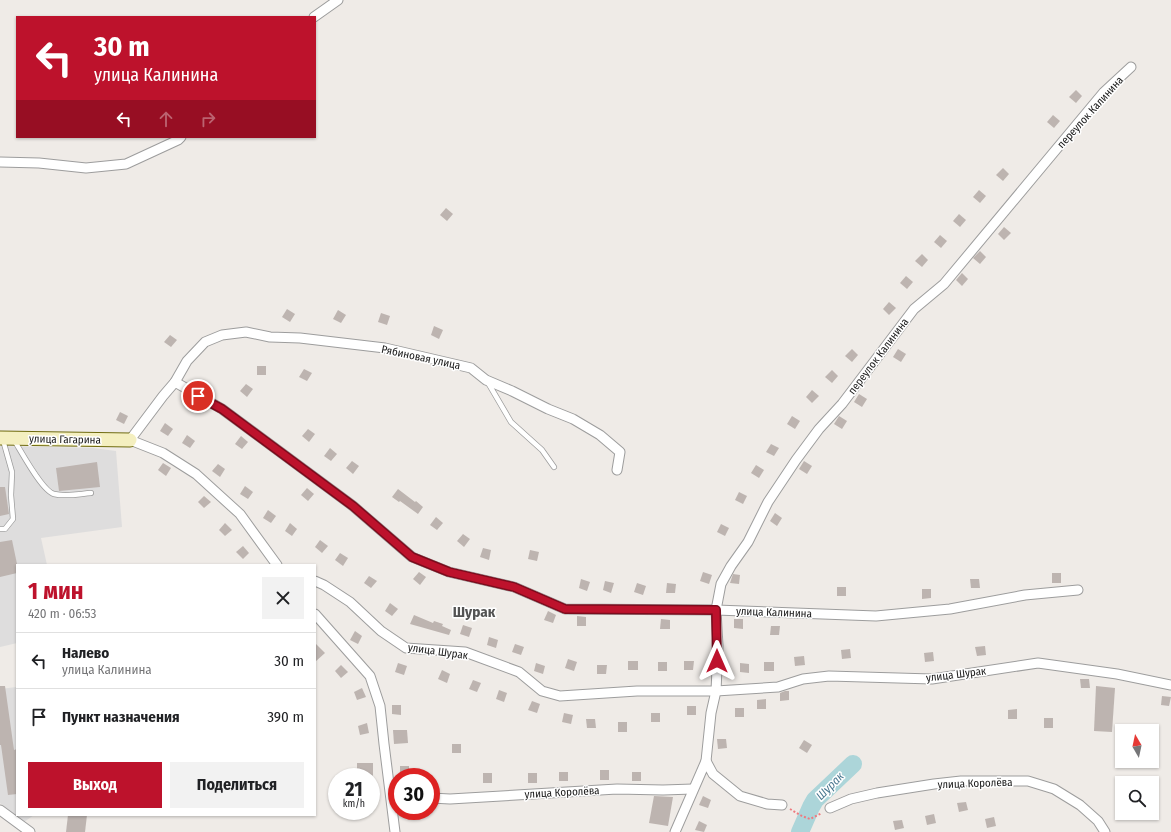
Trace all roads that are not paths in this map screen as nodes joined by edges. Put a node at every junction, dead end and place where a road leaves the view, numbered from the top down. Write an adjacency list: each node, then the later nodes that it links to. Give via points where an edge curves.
1 (338, 0): 2 (street)
2 (315, 16)
3 (1131, 67): 17 (street, переулок Калинина, via 1104,92 944,284 914,309 842,404 819,429 768,502 748,542 731,566 722,584)
4 (180, 138): 5 (street, via 126,164 86,168)
5 (0, 162)
6 (486, 380): 7 (street, Рябиновая улица, via 471,368 385,348 270,337 246,332 222,335 205,342 187,361); 10 (lane, via 511,422 542,450); 11 (street, Рябиновая улица, via 573,419 600,435 620,452)
7 (175, 382): 9 (street); 17 (street, улица Калинина, via 222,409 353,506 412,557 449,572 514,587 565,609)
8 (5, 438): 9 (street, улица Гагарина); 12 (lane, via 52,494 67,496); 13 (lane, via 12,472 13,519 5,529)
9 (130, 440): 14 (street, via 164,453 196,474 240,514)
10 (554, 467)
11 (617, 470)
12 (90, 493)
13 (0, 529)
14 (276, 564)
15 (316, 582): 20 (street, улица Шурак, via 350,602 381,631 406,648 465,652 519,672 542,691 560,696 637,691)
16 (1078, 590): 17 (street, улица Калинина, via 1025,595 950,609 876,616)
17 (716, 610): 20 (street, переулок Калинина)
18 (316, 615): 22 (street, via 370,676 380,706)
19 (1171, 685): 20 (street, улица Шурак, via 1117,674 1038,663 932,679 829,676 778,687)
20 (716, 691): 21 (street)
21 (706, 761): 23 (street); 25 (street, via 713,774 740,796 767,804)
22 (389, 768)
23 (693, 788): 24 (street, улица Королёва, via 617,789); 31 (street)
24 (440, 798)
25 (782, 805)
26 (830, 808): 32 (street, улица Королёва, via 851,799 934,784 961,781 1028,781 1054,789 1080,805 1098,821)
27 (0, 810): 29 (street)
28 (395, 820): 30 (street)
29 (30, 832)
30 (395, 832)
31 (675, 832)
32 (1105, 832)

